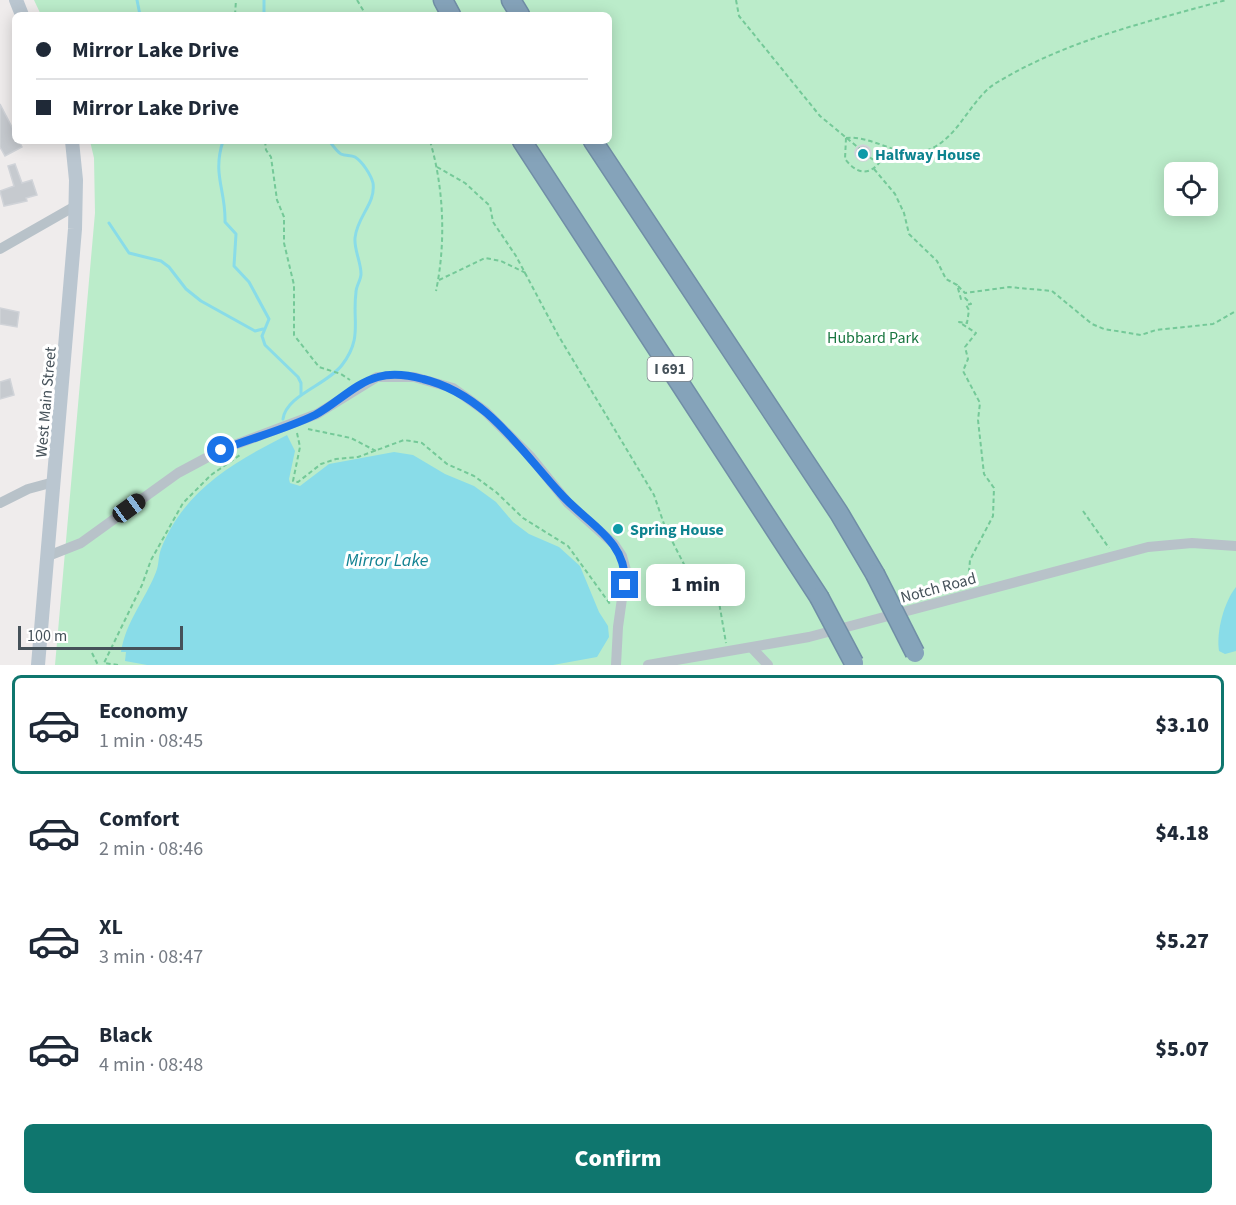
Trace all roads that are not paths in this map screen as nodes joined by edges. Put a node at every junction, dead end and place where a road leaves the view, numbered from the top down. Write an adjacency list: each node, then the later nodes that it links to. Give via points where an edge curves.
1 (72, 144): 4 (main road, West Main Street)
2 (524, 144): 12 (highway, I 691, bridge, via 819,597)
3 (595, 144): 11 (highway, bridge, via 839,513 875,574)
4 (77, 206): 5 (street); 6 (main road, West Main Street)
5 (0, 249)
6 (54, 482): 7 (street, via 34,486); 9 (main road, West Main Street)
7 (0, 503)
8 (1236, 546): 10 (street, Notch Road, via 1169,544 1112,556)
9 (48, 556): 13 (main road, West Main Street); 14 (street, via 81,543 178,473 221,450 310,417 377,377 414,377 453,388 485,411 568,502 614,544 626,570)
10 (753, 649): 15 (street, Notch Road); 16 (street)
11 (917, 659)
12 (854, 664)
13 (39, 665)
14 (616, 665)
15 (648, 665)
16 (768, 665)

